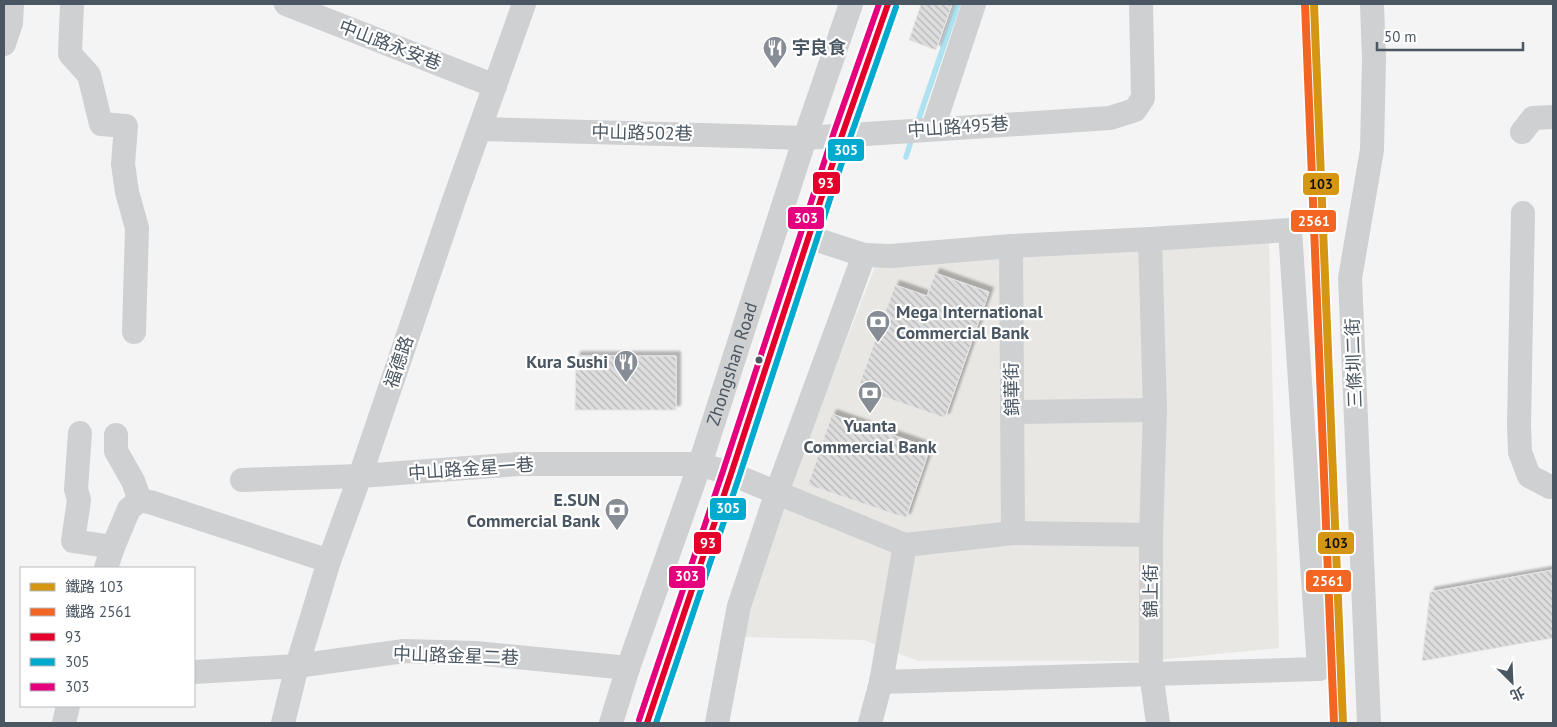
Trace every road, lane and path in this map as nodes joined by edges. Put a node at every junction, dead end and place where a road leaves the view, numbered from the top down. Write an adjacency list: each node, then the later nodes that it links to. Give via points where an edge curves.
1 (12, 4): 10 (street, via 11,23)
2 (72, 4): 23 (street, via 70,54 89,75 101,124 126,126 123,164 137,228)
3 (286, 4): 11 (street, 中山路永安巷)
4 (524, 4): 11 (street, 福德路)
5 (851, 4): 17 (street, Zhongshan Road)
6 (888, 4): 16 (street, Zhongshan Road)
7 (974, 4): 13 (street)
8 (1141, 4): 13 (street, 中山路495巷, via 1143,98 1135,110 1110,118)
9 (1372, 4): 53 (street, 三條圳二街, via 1372,150 1350,278)
10 (4, 44)
11 (495, 86): 14 (street, 福德路)
12 (1553, 117): 15 (street, via 1533,118)
13 (933, 128): 16 (street, 中山路495巷)
14 (480, 129): 17 (street, 中山路502巷); 30 (street, 福德路)
15 (1522, 132)
16 (842, 135): 17 (street, 中山路495巷); 19 (street, Zhongshan Road)
17 (805, 138): 28 (street, Zhongshan Road)
18 (1524, 213): 32 (street, via 1520,452 1529,476)
19 (808, 237): 22 (street); 29 (street, Zhongshan Road)
20 (1150, 239): 21 (street); 24 (street, 錦上街); 43 (street, via 1290,230 1320,668)
21 (1011, 246): 22 (street, via 891,256); 25 (street, 錦華街)
22 (864, 255): 33 (street)
23 (134, 332)
24 (1155, 410): 25 (street); 36 (street, 錦上街)
25 (1012, 412): 35 (street, 錦華街)
26 (80, 433): 38 (street, via 76,488 79,500 73,541)
27 (116, 435): 34 (street, via 116,451 134,481)
28 (700, 464): 29 (street); 30 (street, 中山路金星一巷, via 519,464); 41 (street, Zhongshan Road)
29 (732, 474): 33 (street); 49 (street, Zhongshan Road)
30 (360, 476): 31 (street, 中山路金星一巷); 39 (street, 福德路)
31 (242, 480)
32 (1553, 487)
33 (777, 492): 37 (street); 50 (street, via 739,606)
34 (140, 500): 38 (street, via 129,509); 39 (street)
35 (1013, 533): 36 (street); 37 (street)
36 (1151, 535): 43 (street, 錦上街)
37 (905, 545): 44 (street)
38 (110, 558)
39 (329, 561): 40 (street, 福德路)
40 (297, 666): 41 (street, 中山路金星二巷, via 404,651 476,653); 42 (street, 中山路金星二巷); 47 (street, 福德路)
41 (628, 668): 48 (street, Zhongshan Road)
42 (195, 672)
43 (1150, 673): 44 (street); 52 (street, 錦上街)
44 (881, 682): 51 (street)
45 (68, 707): 46 (street)
46 (64, 723)
47 (283, 723)
48 (611, 723)
49 (647, 723)
50 (717, 723)
51 (870, 723)
52 (1158, 723)
53 (1368, 723)

